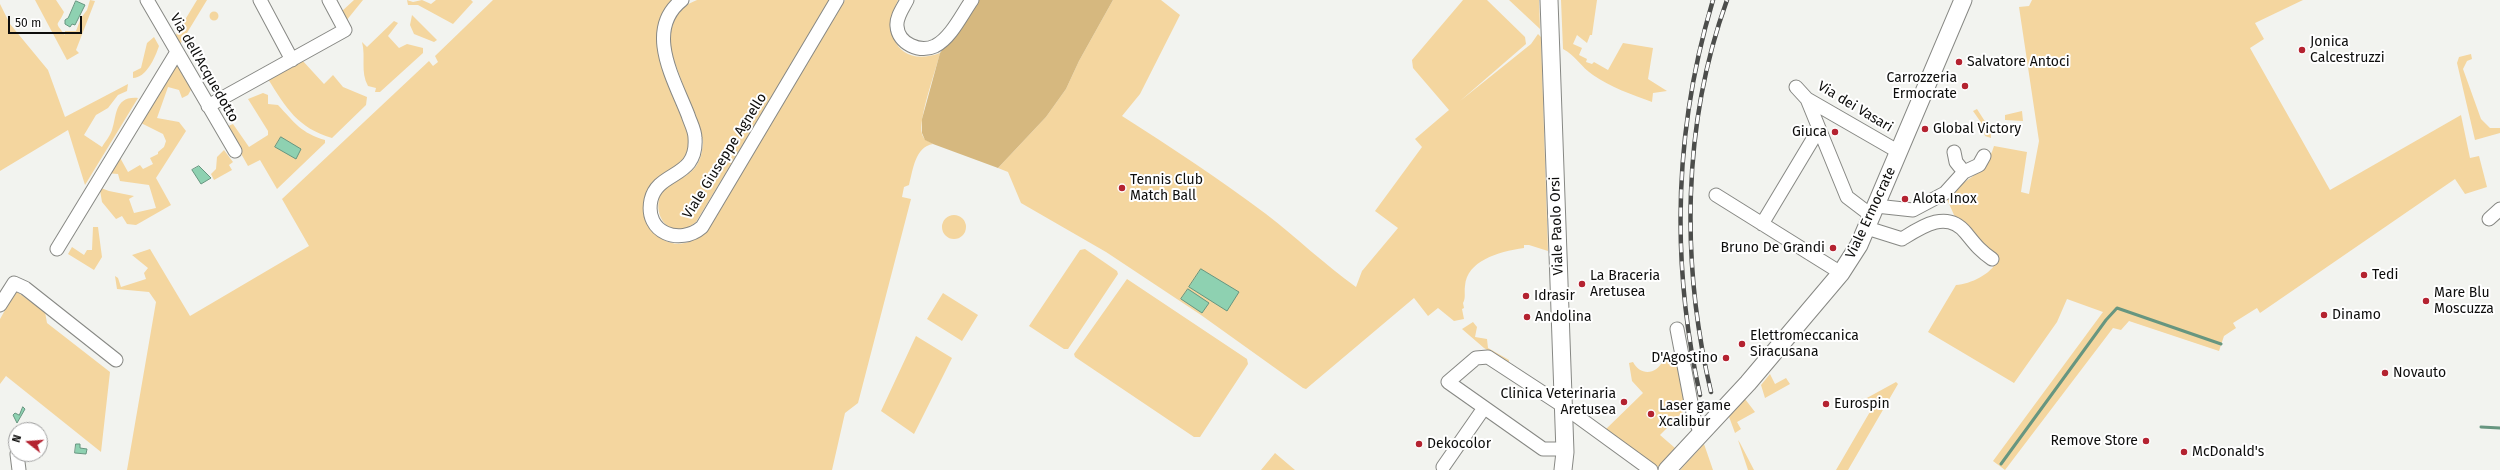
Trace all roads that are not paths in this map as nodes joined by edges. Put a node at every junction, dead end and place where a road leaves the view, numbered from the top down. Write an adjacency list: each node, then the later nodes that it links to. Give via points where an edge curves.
1 (147, 0): 10 (street, Via dell'Acquedotto)
2 (260, 0): 11 (street)
3 (329, 0): 11 (street, via 345,30)
4 (682, 0): 5 (street, Viale Giuseppe Agnello, via 666,21 663,43 695,135 695,150 686,168 659,185 654,192 650,208 654,223 662,232 682,237 690,236 702,227)
5 (837, 0)
6 (907, 0): 7 (street, via 898,20 899,32 909,44 924,48 936,45 944,38)
7 (972, 0)
8 (1550, 0): 32 (main road, Viale Paolo Orsi)
9 (1963, 0): 17 (main road, Viale Ermocrate)
10 (177, 52): 14 (street, Via dell'Acquedotto); 26 (street)
11 (292, 60): 14 (street)
12 (1796, 87): 13 (street, Via dei Vasari)
13 (1807, 99): 15 (street); 17 (street, Via dei Vasari)
14 (208, 106): 16 (street, Via dell'Acquedotto)
15 (1819, 129): 23 (street, via 1847,197); 25 (street)
16 (235, 152)
17 (1899, 152): 23 (main road, Viale Ermocrate)
18 (1954, 152): 20 (street, via 1956,162)
19 (1984, 156): 20 (street, via 1979,164)
20 (1964, 172): 23 (street, via 1945,193 1913,210)
21 (1716, 195): 25 (street)
22 (2500, 209): 24 (street)
23 (1872, 217): 27 (street, via 1902,239 1927,223 1945,220 1953,222 1966,233 1974,246); 28 (main road, Viale Ermocrate)
24 (2489, 219)
25 (1762, 224): 28 (street)
26 (57, 249)
27 (1992, 259)
28 (1841, 273): 34 (main road, Viale Ermocrate, via 1748,383)
29 (0, 305): 31 (street, via 14,283 25,288)
30 (1677, 329): 34 (street, via 1694,418)
31 (116, 360)
32 (1563, 406): 33 (street, via 1488,357 1476,358 1448,382); 35 (main road, Viale Paolo Orsi); 39 (street)
33 (1484, 408): 35 (street, via 1543,449); 36 (street)
34 (1701, 433): 40 (main road, Viale Ermocrate)
35 (1565, 450): 37 (main road); 38 (main road)
36 (1443, 467)
37 (1563, 470)
38 (1570, 470)
39 (1651, 470)
40 (1668, 470)

